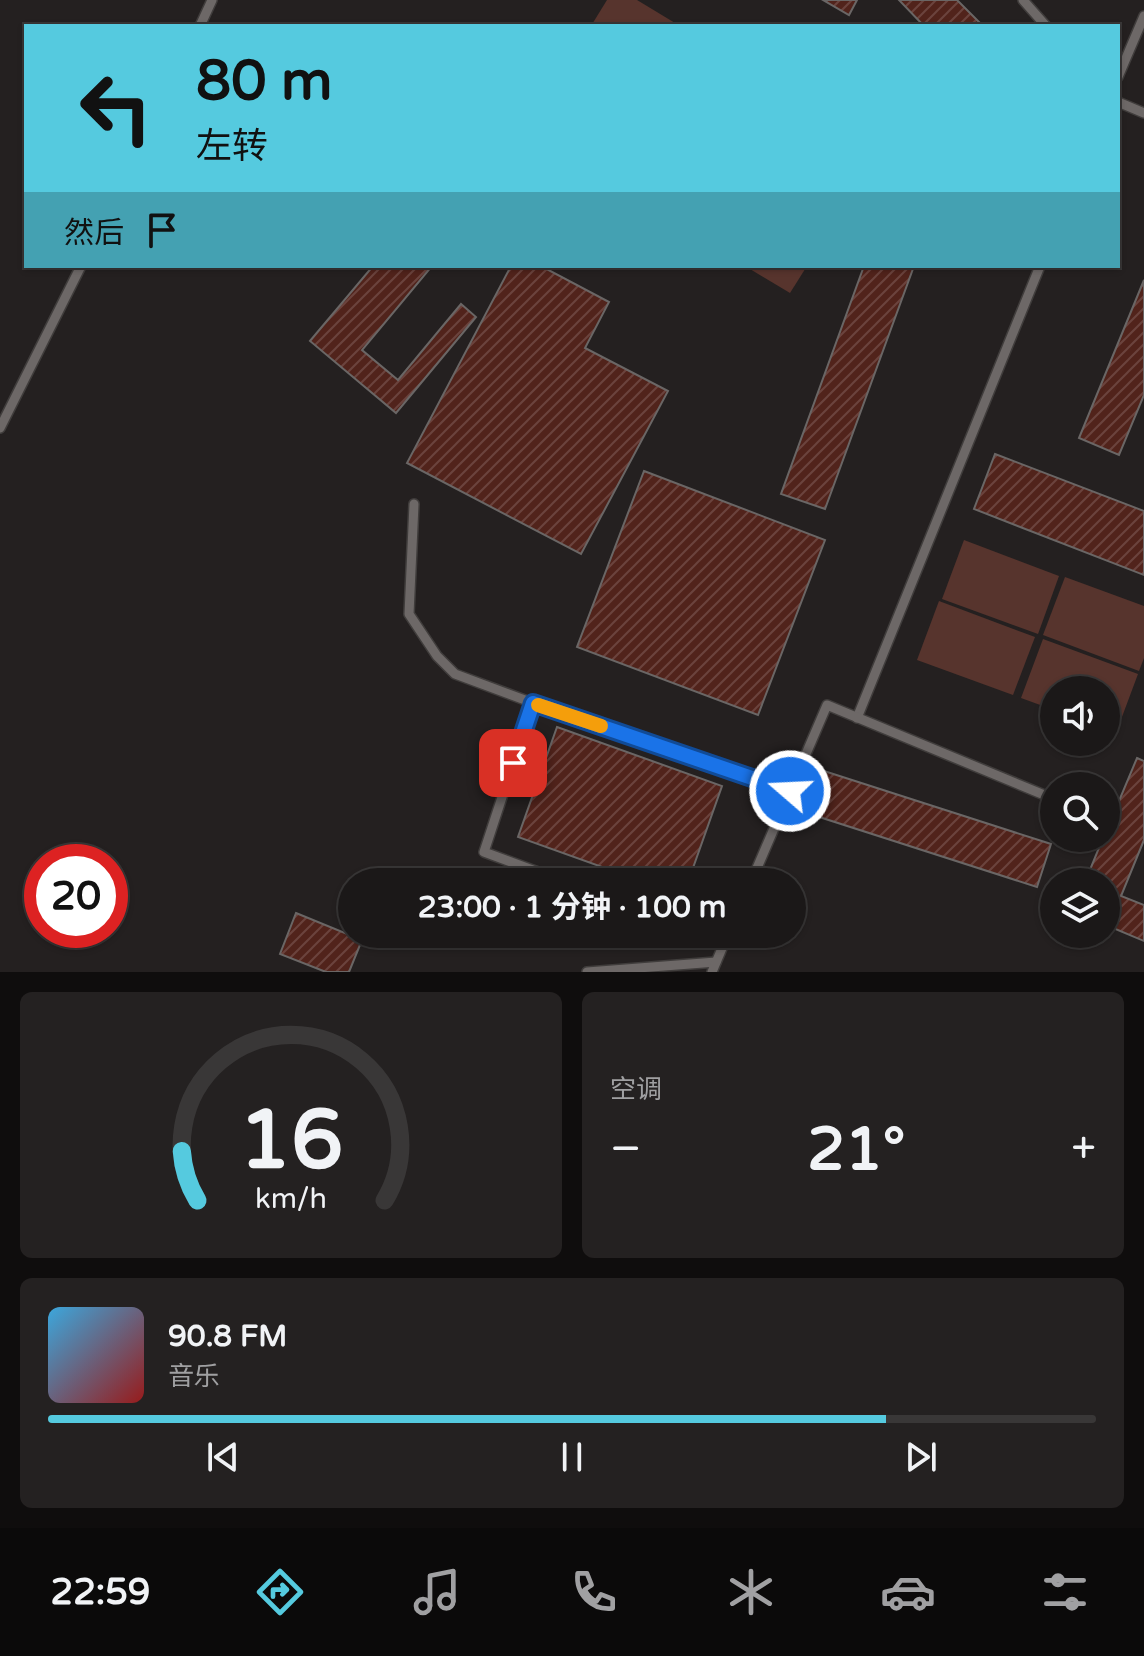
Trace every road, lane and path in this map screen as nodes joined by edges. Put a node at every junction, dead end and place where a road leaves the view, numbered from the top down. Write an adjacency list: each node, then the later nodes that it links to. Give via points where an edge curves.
1 (212, 0): 4 (lane)
2 (1023, 0): 5 (lane)
3 (1144, 16): 6 (lane)
4 (201, 24)
5 (1044, 24)
6 (1120, 72)
7 (1120, 103): 8 (lane)
8 (1144, 113)
9 (80, 268): 11 (lane)
10 (1039, 268): 14 (lane)
11 (0, 428)
12 (414, 504): 13 (lane, via 409,614 455,674)
13 (533, 703): 15 (lane); 17 (lane, via 484,852)
14 (857, 718): 15 (lane, via 827,705); 16 (lane)
15 (790, 791): 18 (lane)
16 (1040, 793)
17 (527, 868)
18 (757, 868)
19 (722, 948): 20 (lane)
20 (714, 967): 21 (lane)
21 (587, 972)

